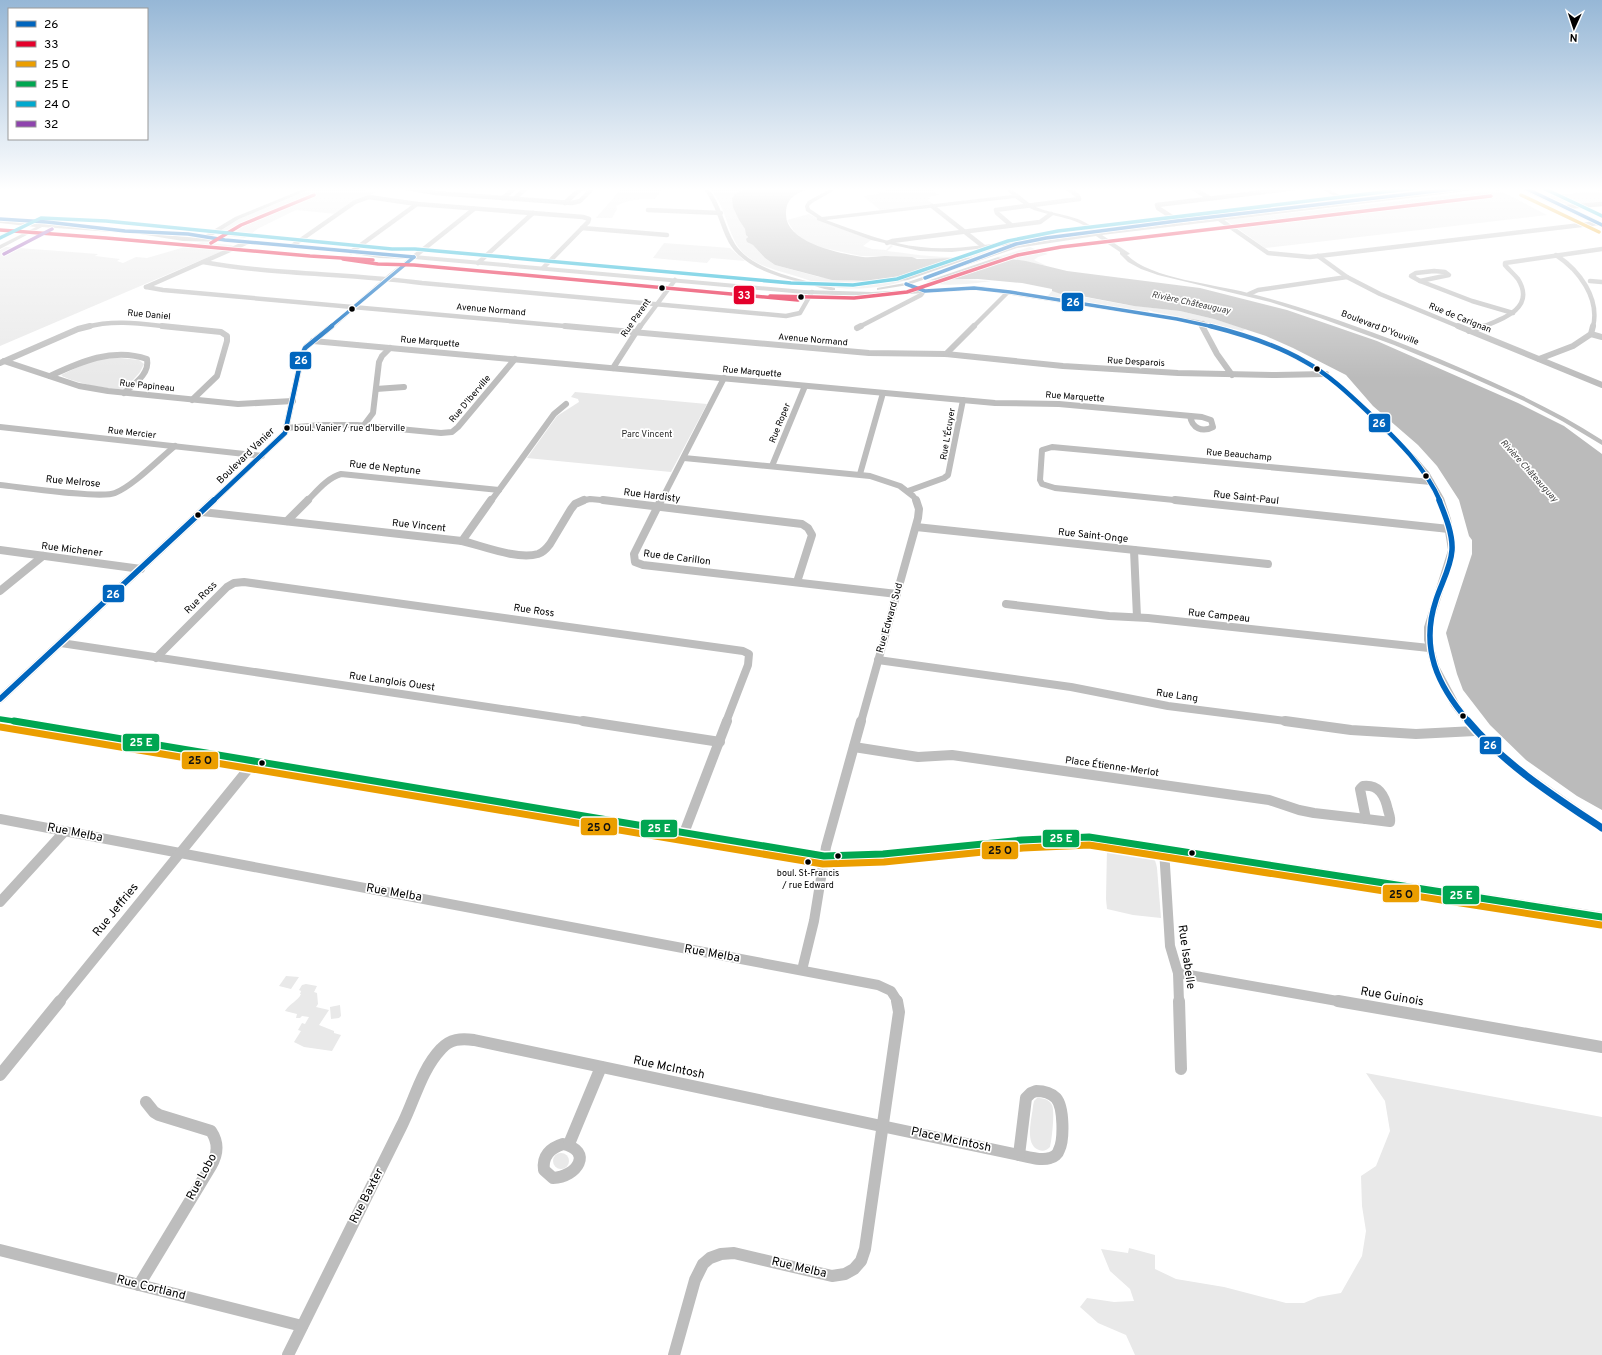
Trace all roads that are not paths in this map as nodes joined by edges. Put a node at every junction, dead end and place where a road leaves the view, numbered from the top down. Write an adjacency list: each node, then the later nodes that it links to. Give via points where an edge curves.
1 (227, 251): 17 (street, Avenue Normand)
2 (352, 251): 15 (street, via 401,258)
3 (421, 251): 15 (street, Boulevard Vanier)
4 (491, 251): 18 (street)
5 (559, 251): 19 (street)
6 (738, 251): 27 (street, via 742,256 766,269)
7 (1000, 251): 16 (street)
8 (1005, 251): 16 (street)
9 (1121, 251): 32 (street, Boulevard D'Youville, via 1129,259 1171,278)
10 (1265, 251): 14 (street, via 1281,255)
11 (1360, 251): 14 (street)
12 (1585, 251): 13 (street)
13 (1556, 255): 24 (street); 35 (street, via 1504,263 1523,288 1521,304)
14 (1318, 256): 20 (street, Rue de Carignan)
15 (414, 257): 18 (street); 21 (street, Boulevard Vanier)
16 (984, 257): 26 (street)
17 (203, 262): 21 (street, via 246,268); 34 (street, Avenue Normand, via 146,288)
18 (478, 263): 19 (street)
19 (543, 268): 22 (street)
20 (1347, 277): 32 (street, via 1258,290); 39 (street, Rue de Carignan, via 1380,294)
21 (387, 279): 33 (street); 34 (street, Boulevard Vanier)
22 (675, 280): 27 (street, via 770,288); 33 (street, Rue Parent)
23 (1420, 281): 23 (street, via 1446,276 1449,275 1438,271 1412,275); 35 (street)
24 (1590, 282): 25 (street); 28 (street)
25 (1602, 282)
26 (906, 284): 27 (street, via 872,290); 29 (street); 30 (street, via 886,290)
27 (812, 288): 30 (street); 33 (street, via 801,312 794,315)
28 (1594, 288)
29 (924, 291): 30 (street); 31 (street, via 974,288); 38 (street, via 922,295)
30 (853, 293)
31 (1007, 293): 37 (street); 45 (street)
32 (1249, 294): 68 (street, Boulevard D'Youville, via 1354,326 1454,368 1542,407)
33 (657, 304): 40 (street, Rue Parent)
34 (354, 307): 40 (street, Avenue Normand); 43 (street, Boulevard Vanier)
35 (1513, 313): 39 (street, via 1499,321)
36 (1600, 317): 41 (street)
37 (1203, 323): 50 (street, via 1271,345); 51 (street, via 1202,326 1210,341)
38 (857, 328)
39 (1469, 331): 47 (street, Rue de Carignan)
40 (636, 333): 45 (street, Avenue Normand, via 869,353); 49 (street, Rue Parent)
41 (1591, 334): 42 (street); 47 (street, via 1569,348)
42 (1602, 337)
43 (313, 341): 44 (street, Rue Marquette); 62 (street, Boulevard Vanier, via 302,354)
44 (390, 348): 46 (street, Rue Marquette); 57 (street, via 380,361)
45 (946, 354): 51 (street, Rue Desparois, via 1100,369)
46 (515, 359): 49 (street, Rue Marquette); 65 (street, Rue D'Iberville, via 453,431 441,433)
47 (1538, 359): 54 (street, Rue de Carignan)
48 (2, 362): 52 (street, Rue Papineau); 60 (street, Rue Daniel, via 78,328 106,322 221,332 227,336 227,341 217,376)
49 (613, 368): 53 (street, Rue Marquette)
50 (1326, 374): 51 (street, Rue Desparois); 74 (street, via 1414,458)
51 (1232, 375)
52 (50, 376): 58 (street, Rue Papineau, via 86,387); 58 (street, via 99,356 123,355 145,358 148,365 144,374)
53 (724, 378): 55 (street, Rue Marquette); 71 (street, Rue de Carillon)
54 (1602, 385)
55 (805, 386): 59 (street, Rue Marquette); 72 (street, Rue Roper)
56 (404, 387): 57 (street)
57 (376, 389): 65 (street, via 373,413)
58 (124, 393): 60 (street, Rue Papineau)
59 (882, 393): 61 (street, Rue Marquette); 73 (street)
60 (192, 400): 62 (street, Rue Papineau, via 246,404)
61 (963, 400): 64 (street, Rue Marquette, via 1007,404 1064,404); 78 (street, Rue L'Écuyer, via 948,475)
62 (293, 401): 67 (street, Boulevard Vanier)
63 (566, 404): 77 (street, via 554,414)
64 (1190, 416)
65 (364, 425): 67 (street, Rue D'Iberville)
66 (0, 427): 69 (street, Rue Mercier)
67 (286, 428): 70 (street, Boulevard Vanier, via 279,440)
68 (1602, 443)
69 (175, 446): 70 (street, Rue Mercier); 76 (street, Rue Melrose, via 114,494 97,495)
70 (262, 456): 80 (street, Boulevard Vanier)
71 (684, 458): 72 (street, Rue Edward Sud); 79 (street, Rue de Carillon)
72 (772, 466): 73 (street, Rue Edward Sud)
73 (860, 474): 78 (street, Rue Edward Sud, via 886,480)
74 (1431, 482): 75 (street, Rue Beauchamp, via 1061,447 1043,449 1040,481); 83 (street, via 1443,505)
75 (1042, 484): 83 (street, Rue Saint-Paul, via 1055,488)
76 (0, 485)
77 (499, 490): 81 (street, Rue de Neptune, via 341,474 327,481); 84 (street)
78 (908, 491): 82 (street, Rue Edward Sud, via 919,507)
79 (657, 507): 84 (street, Rue Hardisty, via 594,499 582,501 573,506 545,550 536,554 508,552); 90 (street, Rue Hardisty, via 804,525 810,529 812,535); 90 (street, Rue de Carillon, via 634,554 635,562)
80 (202, 512): 81 (street, Rue Vincent); 89 (street, Boulevard Vanier)
81 (287, 521): 84 (street, Rue Vincent)
82 (916, 527): 86 (street, Rue Saint-Onge); 92 (street, Rue Edward Sud)
83 (1449, 529): 96 (street, via 1451,556 1431,614)
84 (462, 541)
85 (0, 550): 87 (street, Rue Michener)
86 (1134, 550): 88 (street, Rue Saint-Onge); 94 (street)
87 (43, 556): 89 (street, Rue Michener); 91 (street)
88 (1268, 564)
89 (141, 569): 95 (street, Boulevard Vanier)
90 (797, 582): 92 (street, Rue de Carillon)
91 (0, 591)
92 (897, 594): 98 (street, Rue Edward Sud)
93 (1006, 604): 94 (street, Rue Campeau)
94 (1137, 617): 96 (street, Rue Campeau)
95 (60, 643): 97 (street, Rue Langlois Ouest); 99 (street, Boulevard Vanier)
96 (1429, 648): 101 (street, via 1448,694)
97 (156, 658): 102 (street, Rue Langlois Ouest); 102 (street, Rue Ross, via 226,587 244,582 743,650 748,654 749,660)
98 (878, 660): 101 (street, Rue Lang, via 1071,687 1168,706 1351,730 1416,734); 103 (street, Rue Edward Sud)
99 (0, 699)
100 (0, 719): 104 (street)
101 (1475, 731): 107 (street, via 1492,749 1519,770)
102 (720, 742): 109 (street, Rue Ross)
103 (854, 747): 106 (street, Place Étienne-Merlot, via 918,757 952,755 1269,800 1305,811); 112 (street, Rue Edward Sud)
104 (254, 762): 109 (street); 111 (street, Rue Jeffries)
105 (0, 819): 108 (street, Rue Melba)
106 (1366, 820): 106 (street, Place Étienne-Merlot, via 1391,821 1383,792 1376,787 1365,786 1360,789)
107 (1602, 828)
108 (65, 831): 111 (street, Rue Melba); 113 (street)
109 (684, 833): 112 (street)
110 (1164, 849): 112 (street, via 1100,838 1073,837 883,854); 114 (street); 116 (street, Rue Isabelle, via 1170,946)
111 (180, 853): 115 (street, Rue Melba); 121 (street, Rue Jeffries)
112 (824, 856): 115 (street, Rue Edward Sud, via 814,921)
113 (0, 902)
114 (1602, 917)
115 (802, 970): 123 (street, Rue Melba, via 878,985 889,989 897,998 899,1012)
116 (1178, 973): 118 (street, Rue Guinois); 120 (street, Rue Isabelle)
117 (451, 1041): 119 (street, Rue McIntosh, via 465,1038); 128 (street, Rue Baxter, via 436,1055 417,1091)
118 (1602, 1047)
119 (601, 1067): 123 (street, Rue McIntosh); 124 (street)
120 (1182, 1069)
121 (0, 1075)
122 (146, 1102): 127 (street, Rue Lobo, via 159,1115 211,1131 217,1143 217,1150 211,1166)
123 (883, 1126): 125 (street, Place McIntosh); 130 (street, Rue Melba, via 865,1249 860,1264 848,1273 832,1276 734,1253 710,1258 695,1278)
124 (569, 1144)
125 (1019, 1155): 125 (street, Place McIntosh, via 1026,1098 1034,1091 1040,1090 1052,1094 1061,1103 1062,1110 1058,1154 1047,1160)
126 (0, 1250): 127 (street, Rue Cortland)
127 (139, 1285): 128 (street, Rue Cortland)
128 (302, 1326): 129 (street, Rue Baxter)
129 (288, 1355)
130 (674, 1355)

